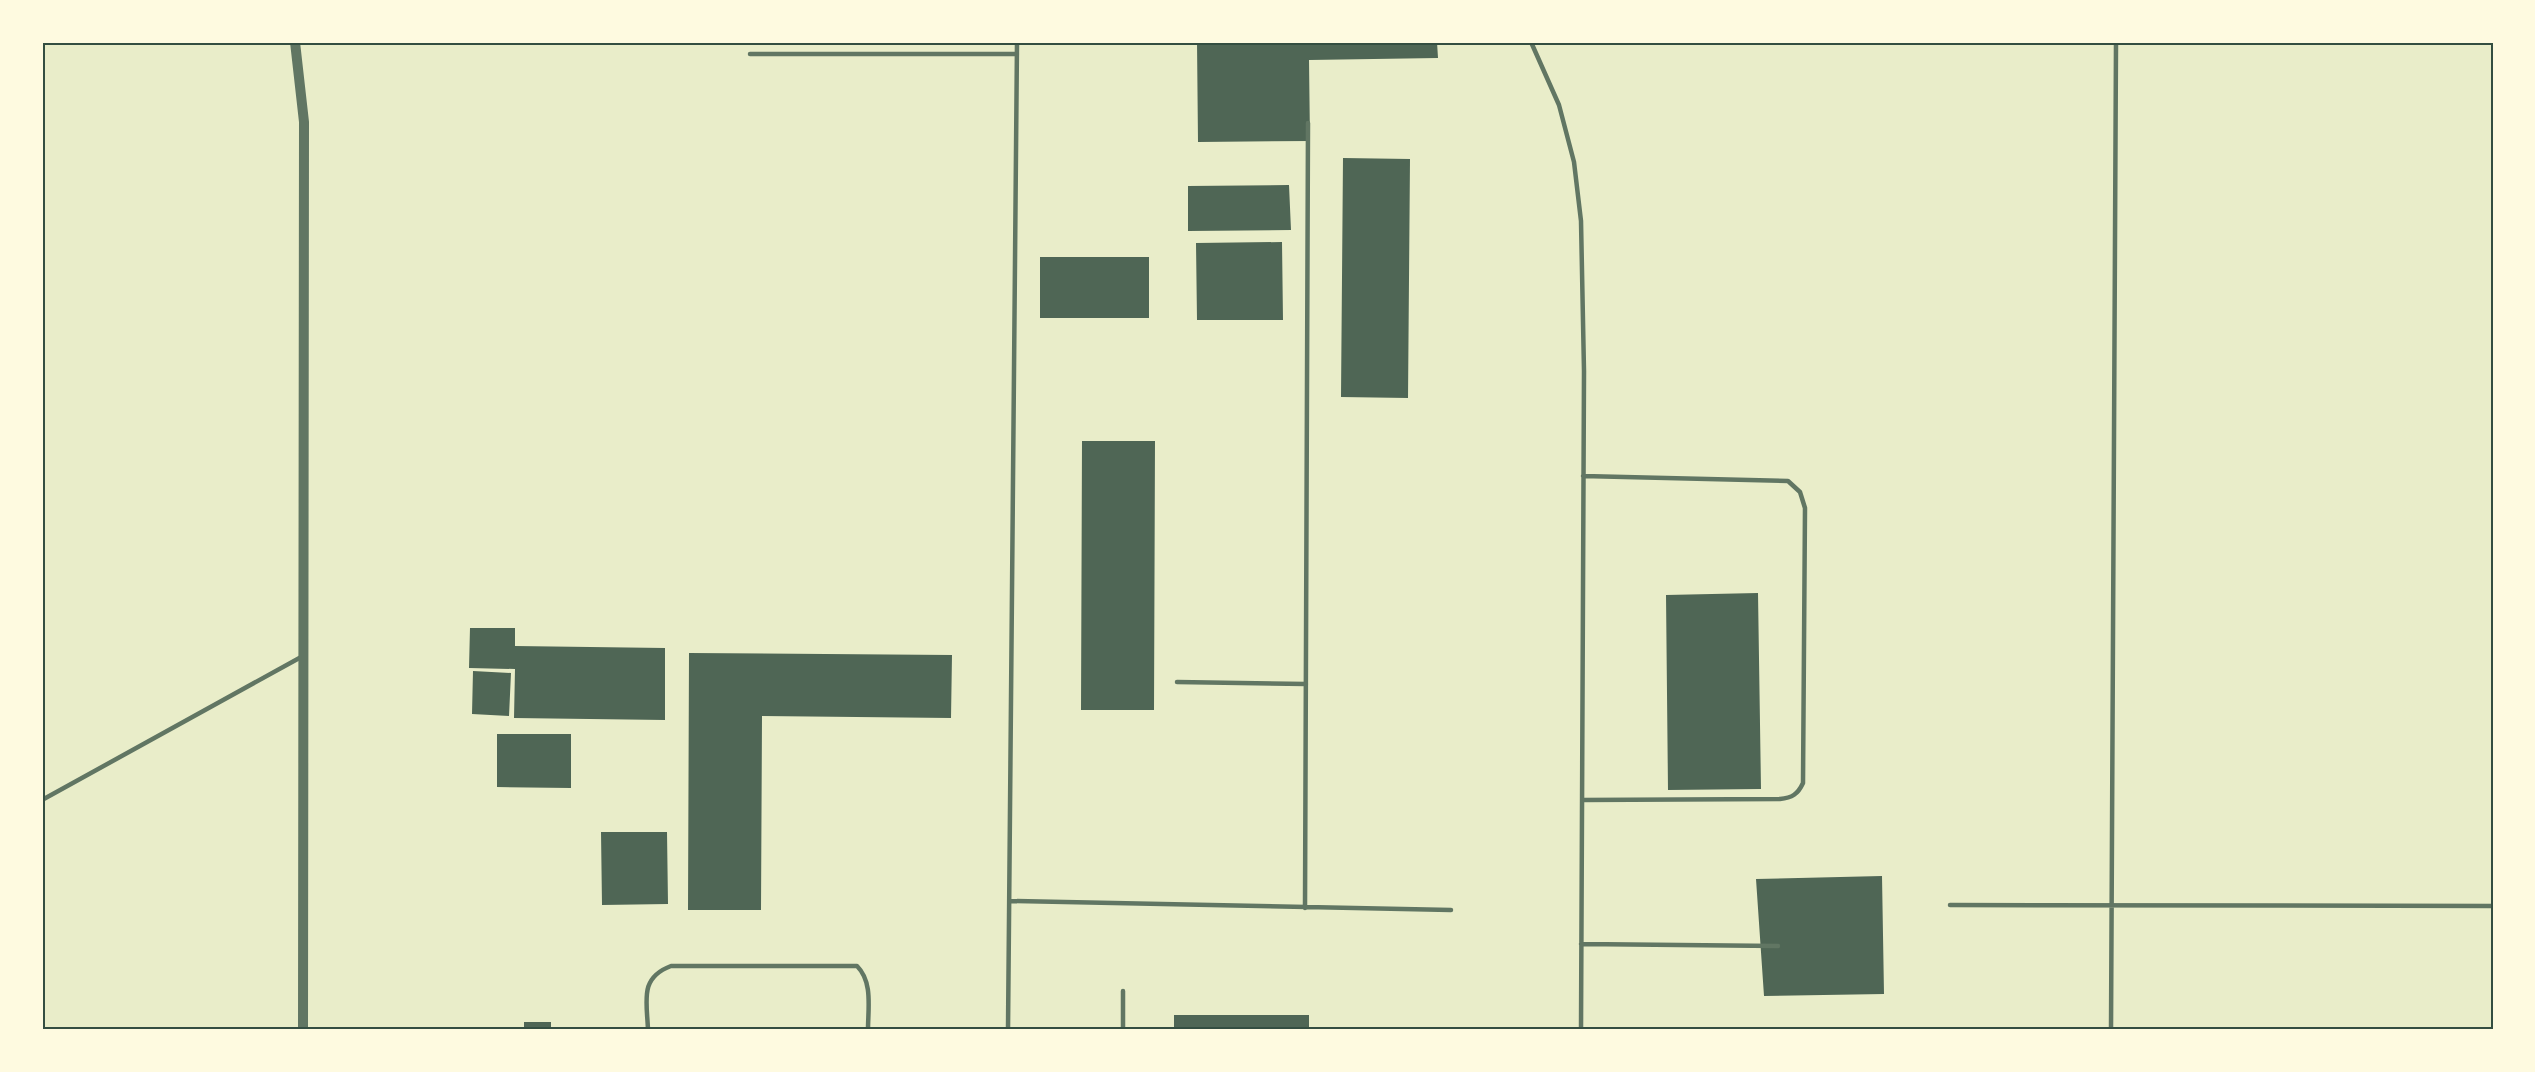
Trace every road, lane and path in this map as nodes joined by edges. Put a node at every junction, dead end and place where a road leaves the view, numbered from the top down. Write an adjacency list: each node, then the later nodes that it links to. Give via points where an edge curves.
1 (295, 42): 9 (street, via 304,122)
2 (1017, 42): 6 (lane)
3 (1531, 42): 8 (lane, via 1559,105 1574,162 1580,209)
4 (2116, 42): 15 (lane)
5 (750, 54): 6 (lane)
6 (1017, 54): 14 (lane)
7 (1308, 123): 11 (lane)
8 (1583, 476): 13 (lane); 13 (lane, via 1788,481 1800,492 1805,520 1803,783 1799,792 1780,799)
9 (303, 656): 12 (lane); 23 (street)
10 (1178, 682): 11 (lane)
11 (1306, 684): 18 (lane)
12 (42, 800)
13 (1582, 800): 20 (lane)
14 (1010, 902): 18 (lane); 26 (lane)
15 (2112, 904): 16 (lane); 17 (lane); 29 (lane)
16 (1950, 905)
17 (2493, 906)
18 (1305, 908): 19 (lane)
19 (1451, 910)
20 (1581, 944): 21 (lane); 28 (lane)
21 (1778, 946)
22 (1123, 991): 27 (lane)
23 (303, 1030)
24 (648, 1030): 25 (lane, via 648,984 657,971 671,966 857,966 866,975)
25 (868, 1030)
26 (1008, 1030)
27 (1123, 1030)
28 (1581, 1030)
29 (2111, 1030)

